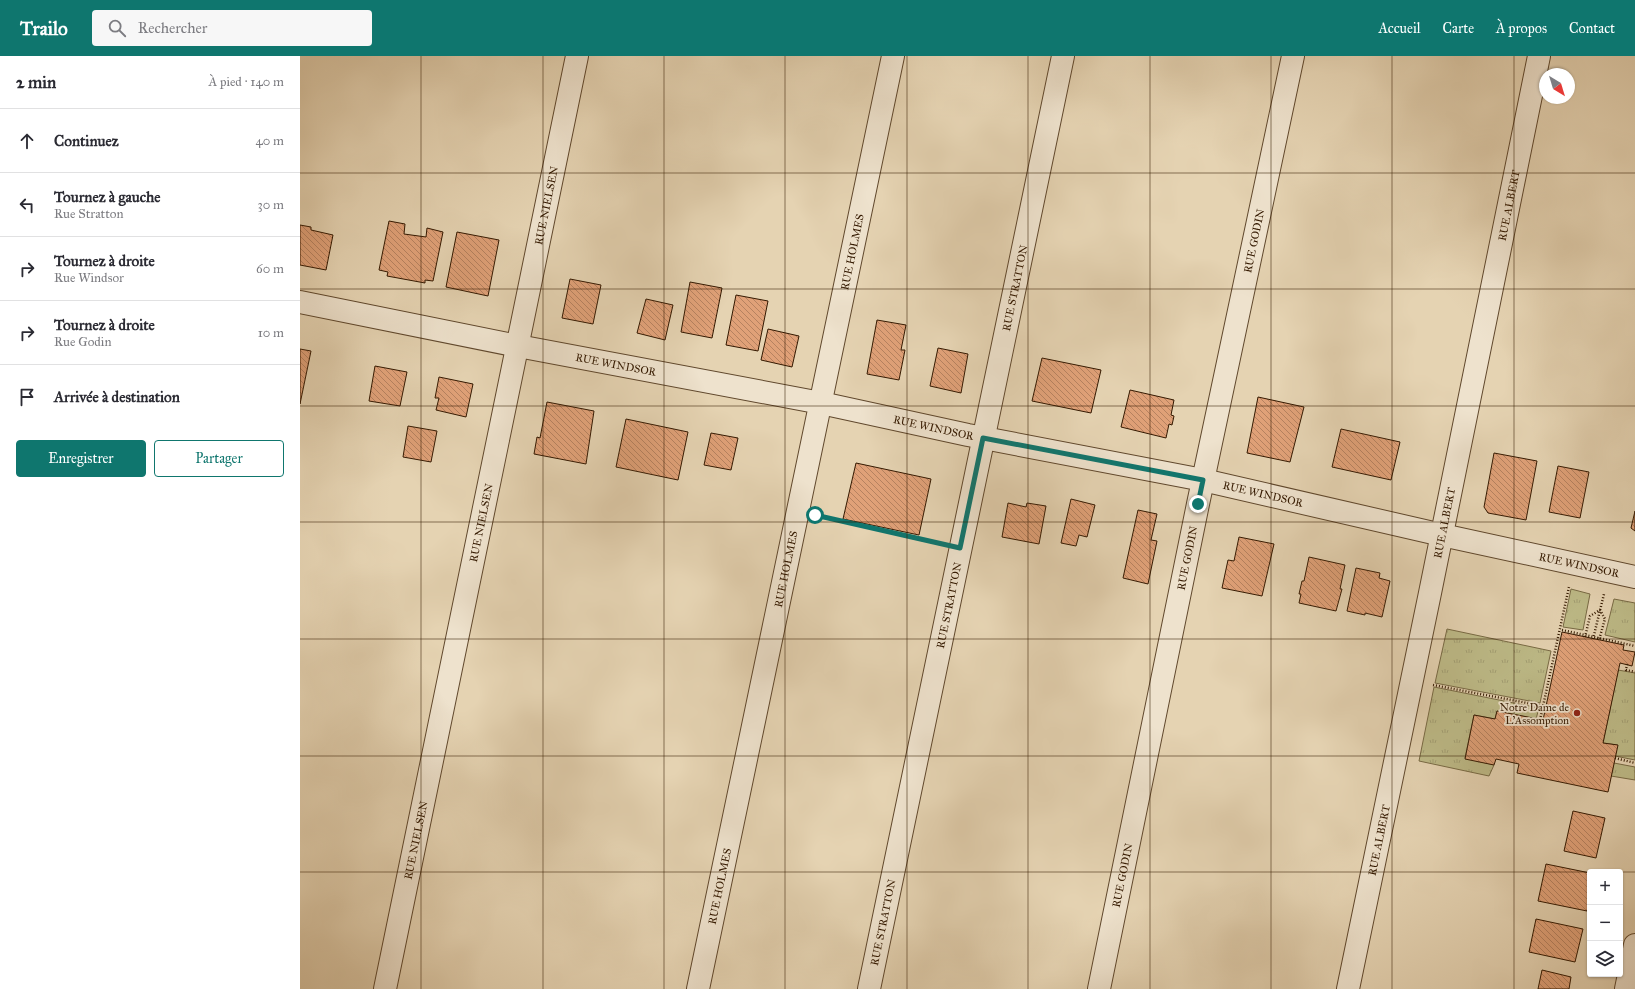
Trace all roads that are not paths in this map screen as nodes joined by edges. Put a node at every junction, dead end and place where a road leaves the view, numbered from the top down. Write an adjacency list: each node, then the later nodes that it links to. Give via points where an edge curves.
1 (576, 56): 7 (street, RUE NIELSEN)
2 (893, 56): 8 (street, RUE HOLMES)
3 (1063, 56): 9 (street, RUE STRATTON)
4 (1293, 56): 10 (street, RUE GODIN)
5 (1539, 56): 11 (street, RUE ALBERT)
6 (300, 302): 7 (street, RUE WINDSOR)
7 (518, 346): 8 (street, RUE WINDSOR); 14 (street, RUE NIELSEN)
8 (821, 403): 9 (street, RUE WINDSOR); 15 (street, RUE HOLMES)
9 (983, 438): 10 (street, RUE WINDSOR); 16 (street, RUE STRATTON)
10 (1203, 480): 11 (street, RUE WINDSOR); 17 (street, RUE GODIN)
11 (1442, 535): 12 (street, RUE WINDSOR); 18 (street, RUE ALBERT)
12 (1635, 577)
13 (1635, 944): 19 (street)
14 (385, 989)
15 (698, 989)
16 (869, 989)
17 (1099, 989)
18 (1348, 989)
19 (1626, 989)

